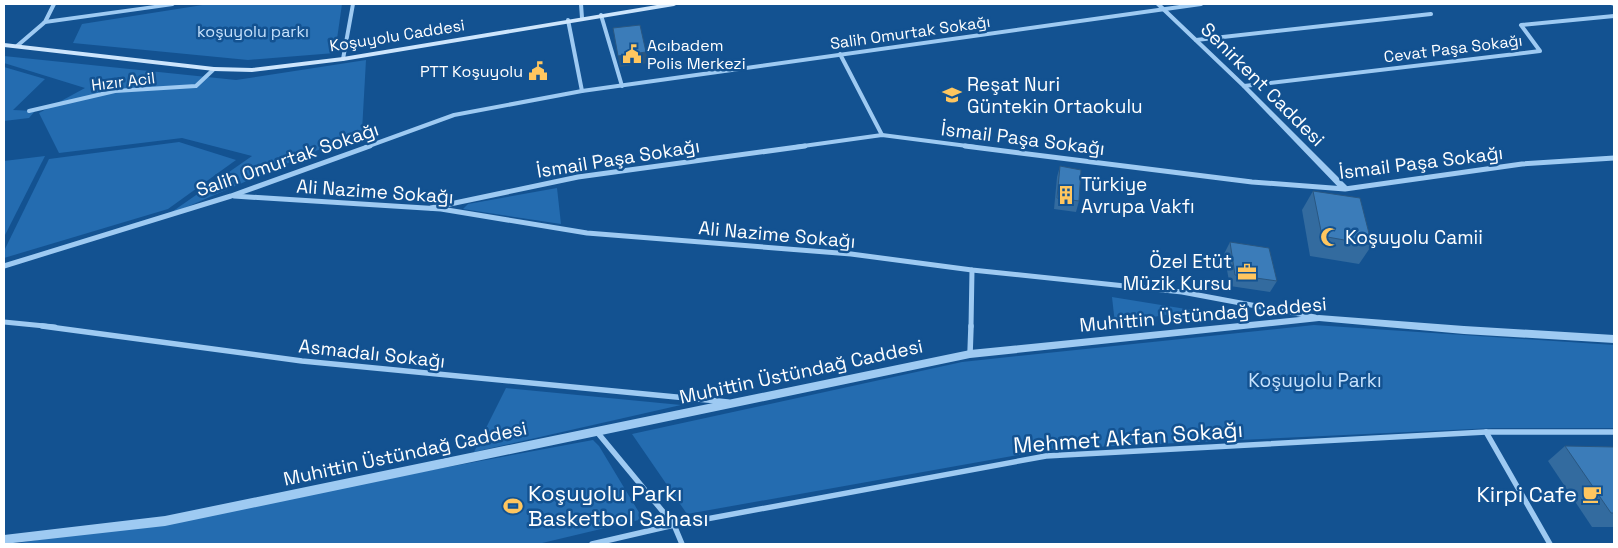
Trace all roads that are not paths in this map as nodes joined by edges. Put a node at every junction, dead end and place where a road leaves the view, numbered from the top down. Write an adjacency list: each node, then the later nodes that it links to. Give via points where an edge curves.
1 (54, 4): 13 (street)
2 (173, 4): 13 (street)
3 (353, 4): 18 (street)
4 (580, 4): 11 (street)
5 (674, 4): 9 (main road, Koşuyolu Caddesi)
6 (1200, 4): 7 (street, Salih Omurtak Sokağı)
7 (1161, 6): 14 (street, Senirkent Caddesi); 17 (street, Salih Omurtak Sokağı)
8 (1431, 14): 14 (street)
9 (601, 15): 11 (main road, Koşuyolu Caddesi); 20 (street)
10 (1614, 16): 21 (street, Cevat Paşa Sokağı, via 1521,25 1540,50)
11 (582, 18): 12 (main road, Koşuyolu Caddesi)
12 (568, 20): 18 (main road, Koşuyolu Caddesi); 22 (street)
13 (45, 22): 16 (street)
14 (1196, 40): 21 (street, Senirkent Caddesi)
15 (4, 45): 16 (main road, Koşuyolu Caddesi)
16 (17, 46): 19 (main road, Koşuyolu Caddesi)
17 (840, 54): 20 (street, Salih Omurtak Sokağı); 24 (street)
18 (343, 59): 19 (main road, Koşuyolu Caddesi, via 252,70)
19 (214, 69): 23 (street, Hızır Acil, via 196,86 115,91)
20 (622, 86): 22 (street, Salih Omurtak Sokağı)
21 (1244, 86): 26 (street, Senirkent Caddesi)
22 (582, 91): 27 (street, Salih Omurtak Sokağı, via 454,115)
23 (29, 111)
24 (882, 135): 26 (street, İsmail Paşa Sokağı, via 1252,182); 28 (street, İsmail Paşa Sokağı, via 578,177)
25 (1614, 158): 26 (street, İsmail Paşa Sokağı, via 1522,164)
26 (1345, 189)
27 (231, 196): 28 (street, Ali Nazime Sokağı); 29 (street, Salih Omurtak Sokağı)
28 (431, 208): 30 (street, Ali Nazime Sokağı, via 586,234 851,254)
29 (4, 266)
30 (972, 270): 31 (street, Ali Nazime Sokağı, via 1182,292); 34 (street)
31 (1319, 318): 33 (street, Muhittin Üstündağ Caddesi); 34 (street, Muhittin Üstündağ Caddesi)
32 (4, 322): 35 (street, Asmadalı Sokağı, via 302,361)
33 (1614, 339)
34 (970, 354): 35 (street, Muhittin Üstündağ Caddesi)
35 (738, 402): 36 (street, Muhittin Üstündağ Caddesi)
36 (596, 431): 39 (street); 40 (street, Muhittin Üstündağ Caddesi, via 165,521)
37 (1486, 432): 38 (street, Mehmet Akfan Sokağı); 39 (street, Mehmet Akfan Sokağı, via 1046,456); 43 (street)
38 (1614, 432)
39 (674, 526): 41 (street, Mehmet Akfan Sokağı); 42 (street)
40 (4, 540)
41 (592, 544)
42 (682, 544)
43 (1550, 544)

